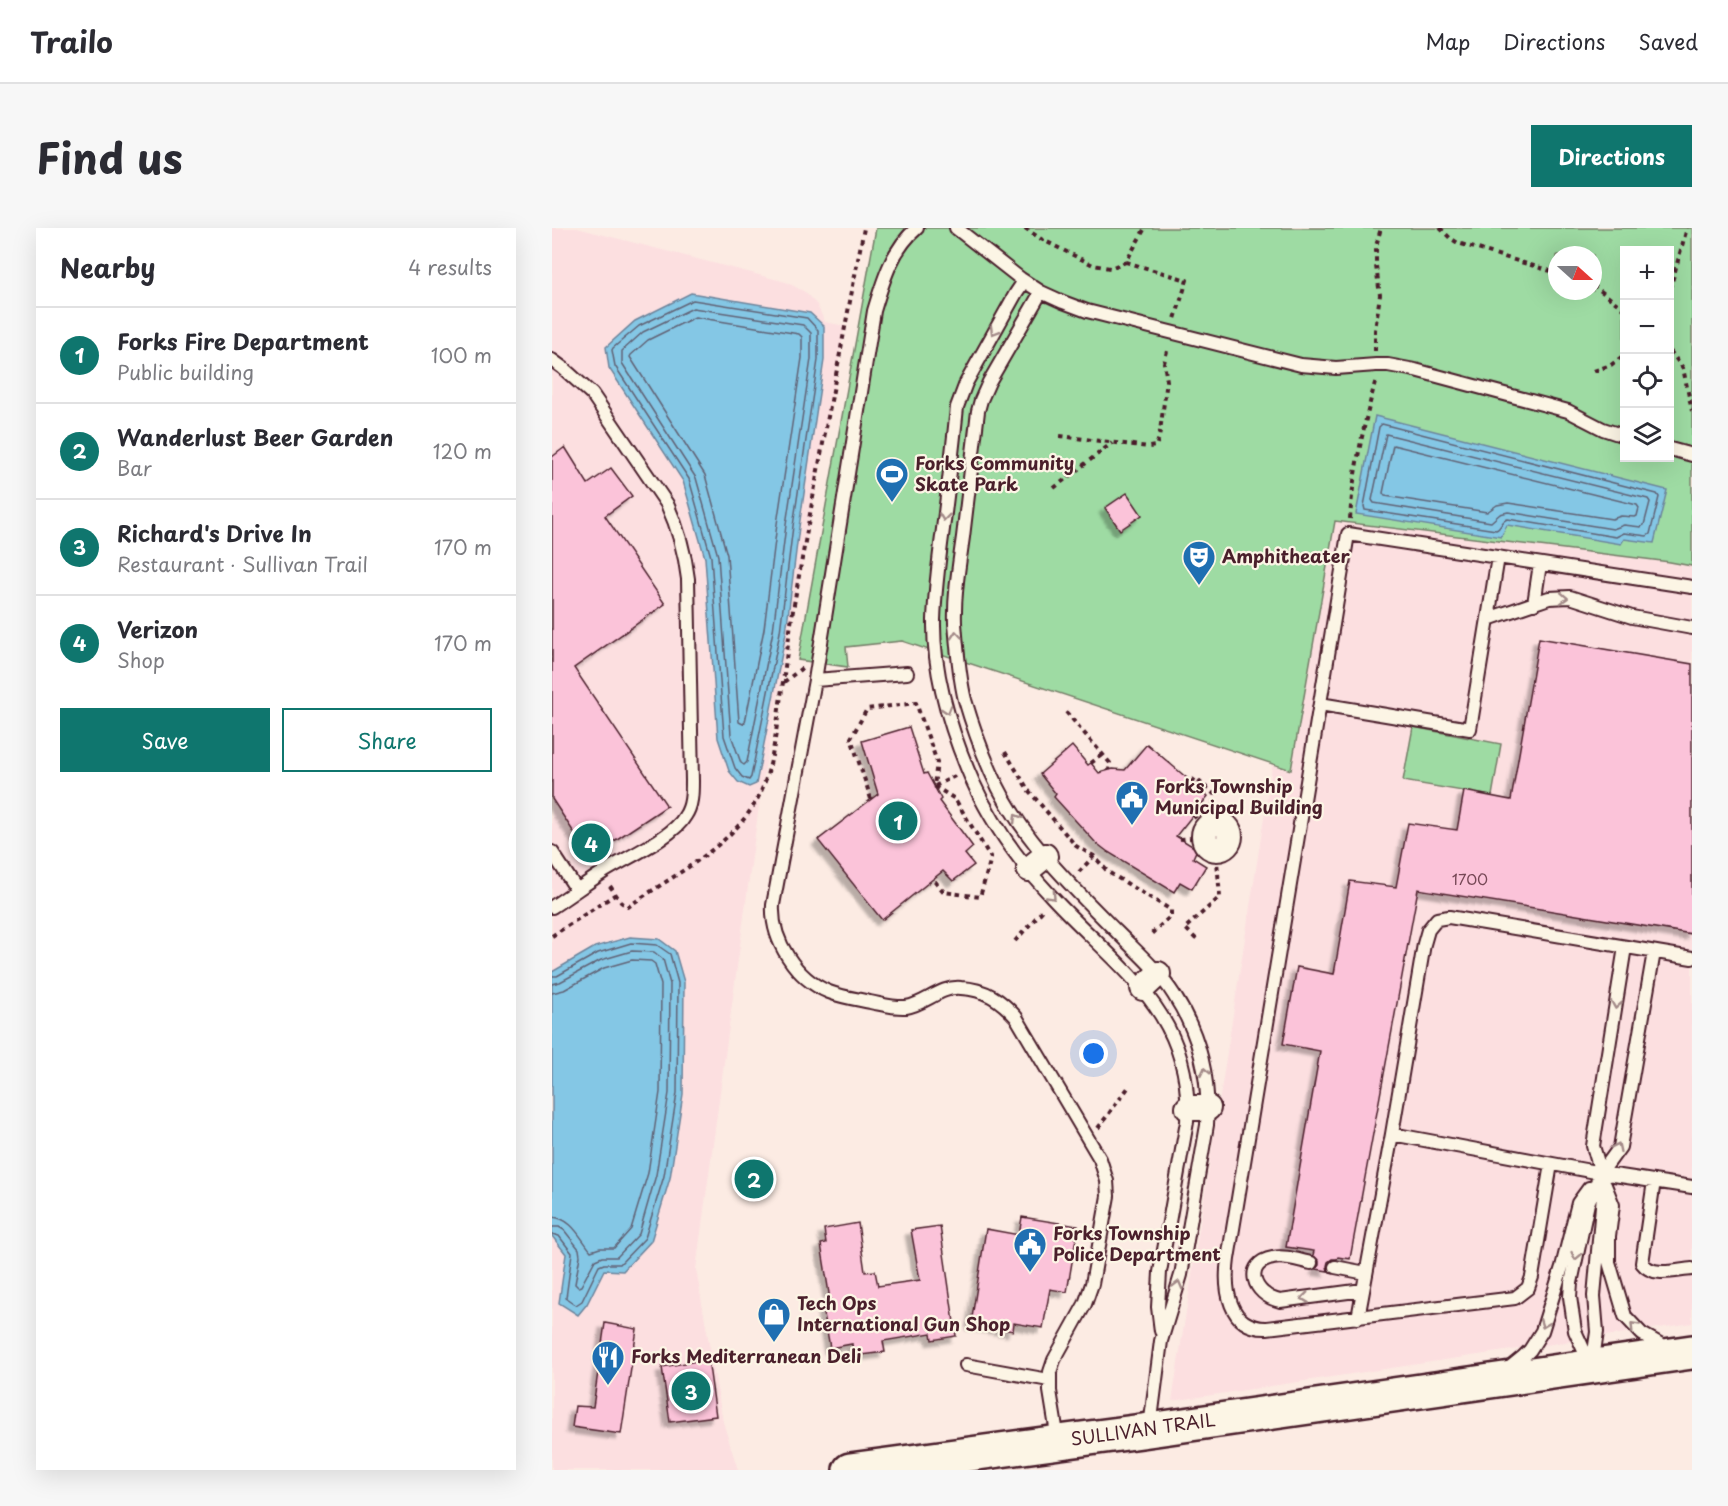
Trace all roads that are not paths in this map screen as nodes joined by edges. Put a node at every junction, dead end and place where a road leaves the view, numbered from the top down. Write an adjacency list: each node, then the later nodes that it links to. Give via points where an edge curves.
1 (916, 228): 16 (lane, via 889,264 874,311)
2 (956, 228): 3 (lane)
3 (1024, 281): 4 (lane); 19 (lane, one-way to 19, via 975,365 957,407 934,622 945,703 968,770 996,823)
4 (1041, 292): 6 (lane, via 1087,311 1301,365 1376,365 1415,370 1568,411); 19 (lane, one-way to 4, via 980,743 965,698 955,621 978,411 993,375)
5 (552, 360): 20 (lane, via 592,394 667,504 681,541 688,579 690,804 685,817 670,832)
6 (1620, 435)
7 (1674, 450): 8 (lane)
8 (1692, 455)
9 (1498, 557): 10 (lane); 13 (lane); 17 (lane, via 1348,534)
10 (1540, 564): 11 (lane); 12 (lane)
11 (1692, 587)
12 (1534, 604): 13 (lane); 14 (lane, one-way to 14, via 1570,597 1632,617)
13 (1488, 619): 17 (lane, via 1470,729)
14 (1692, 628)
15 (907, 673): 16 (lane)
16 (815, 680): 42 (lane, via 773,905 775,929 786,953 815,984 843,996 896,1007 914,1005 956,988 996,998 1016,1017 1100,1159 1107,1196 1090,1292 1054,1360)
17 (1320, 704): 37 (lane, via 1226,1276 1233,1307 1243,1322 1254,1328)
18 (552, 852): 20 (lane)
19 (1037, 863): 25 (lane, via 1069,884); 25 (lane, one-way to 25, via 1054,899)
20 (577, 890): 21 (lane)
21 (552, 907)
22 (1625, 947): 23 (lane); 27 (lane, via 1449,917 1437,919 1424,944); 29 (lane, one-way to 29, via 1593,1146)
23 (1654, 952): 24 (lane); 29 (lane, one-way to 23, via 1620,1147)
24 (1692, 958)
25 (1150, 981): 26 (lane); 26 (lane, one-way to 25, via 1207,1080 1198,1044 1181,1006)
26 (1198, 1108): 38 (lane, via 1187,1122 1160,1272); 38 (lane, one-way to 26, via 1181,1275 1207,1125)
27 (1392, 1134): 28 (lane); 35 (lane)
28 (1551, 1164): 29 (lane); 37 (lane, via 1533,1277 1520,1296)
29 (1600, 1173): 30 (lane); 39 (lane, one-way to 29, via 1648,1339 1625,1316 1609,1262 1613,1205); 41 (lane, via 1603,1195 1594,1296 1598,1332); 41 (lane, one-way to 41, via 1588,1203 1570,1297 1575,1331); 43 (lane, one-way to 43, via 1578,1203 1542,1331 1523,1357)
30 (1654, 1181): 31 (lane); 34 (lane, via 1642,1263 1655,1271)
31 (1692, 1187)
32 (1311, 1263): 36 (lane, one-way to 32, via 1280,1301 1267,1297 1255,1283 1256,1270 1267,1259 1279,1257)
33 (1335, 1267): 35 (lane)
34 (1692, 1269)
35 (1366, 1273): 36 (lane)
36 (1363, 1290): 37 (lane)
37 (1358, 1318)
38 (1161, 1341): 44 (lane)
39 (1688, 1353): 41 (main road)
40 (966, 1365): 42 (lane)
41 (1591, 1367): 43 (main road)
42 (1049, 1380): 45 (lane)
43 (1484, 1382): 44 (main road, SULLIVAN TRAIL)
44 (1149, 1429): 45 (main road, SULLIVAN TRAIL)
45 (1059, 1442): 46 (main road, SULLIVAN TRAIL)
46 (849, 1470)

